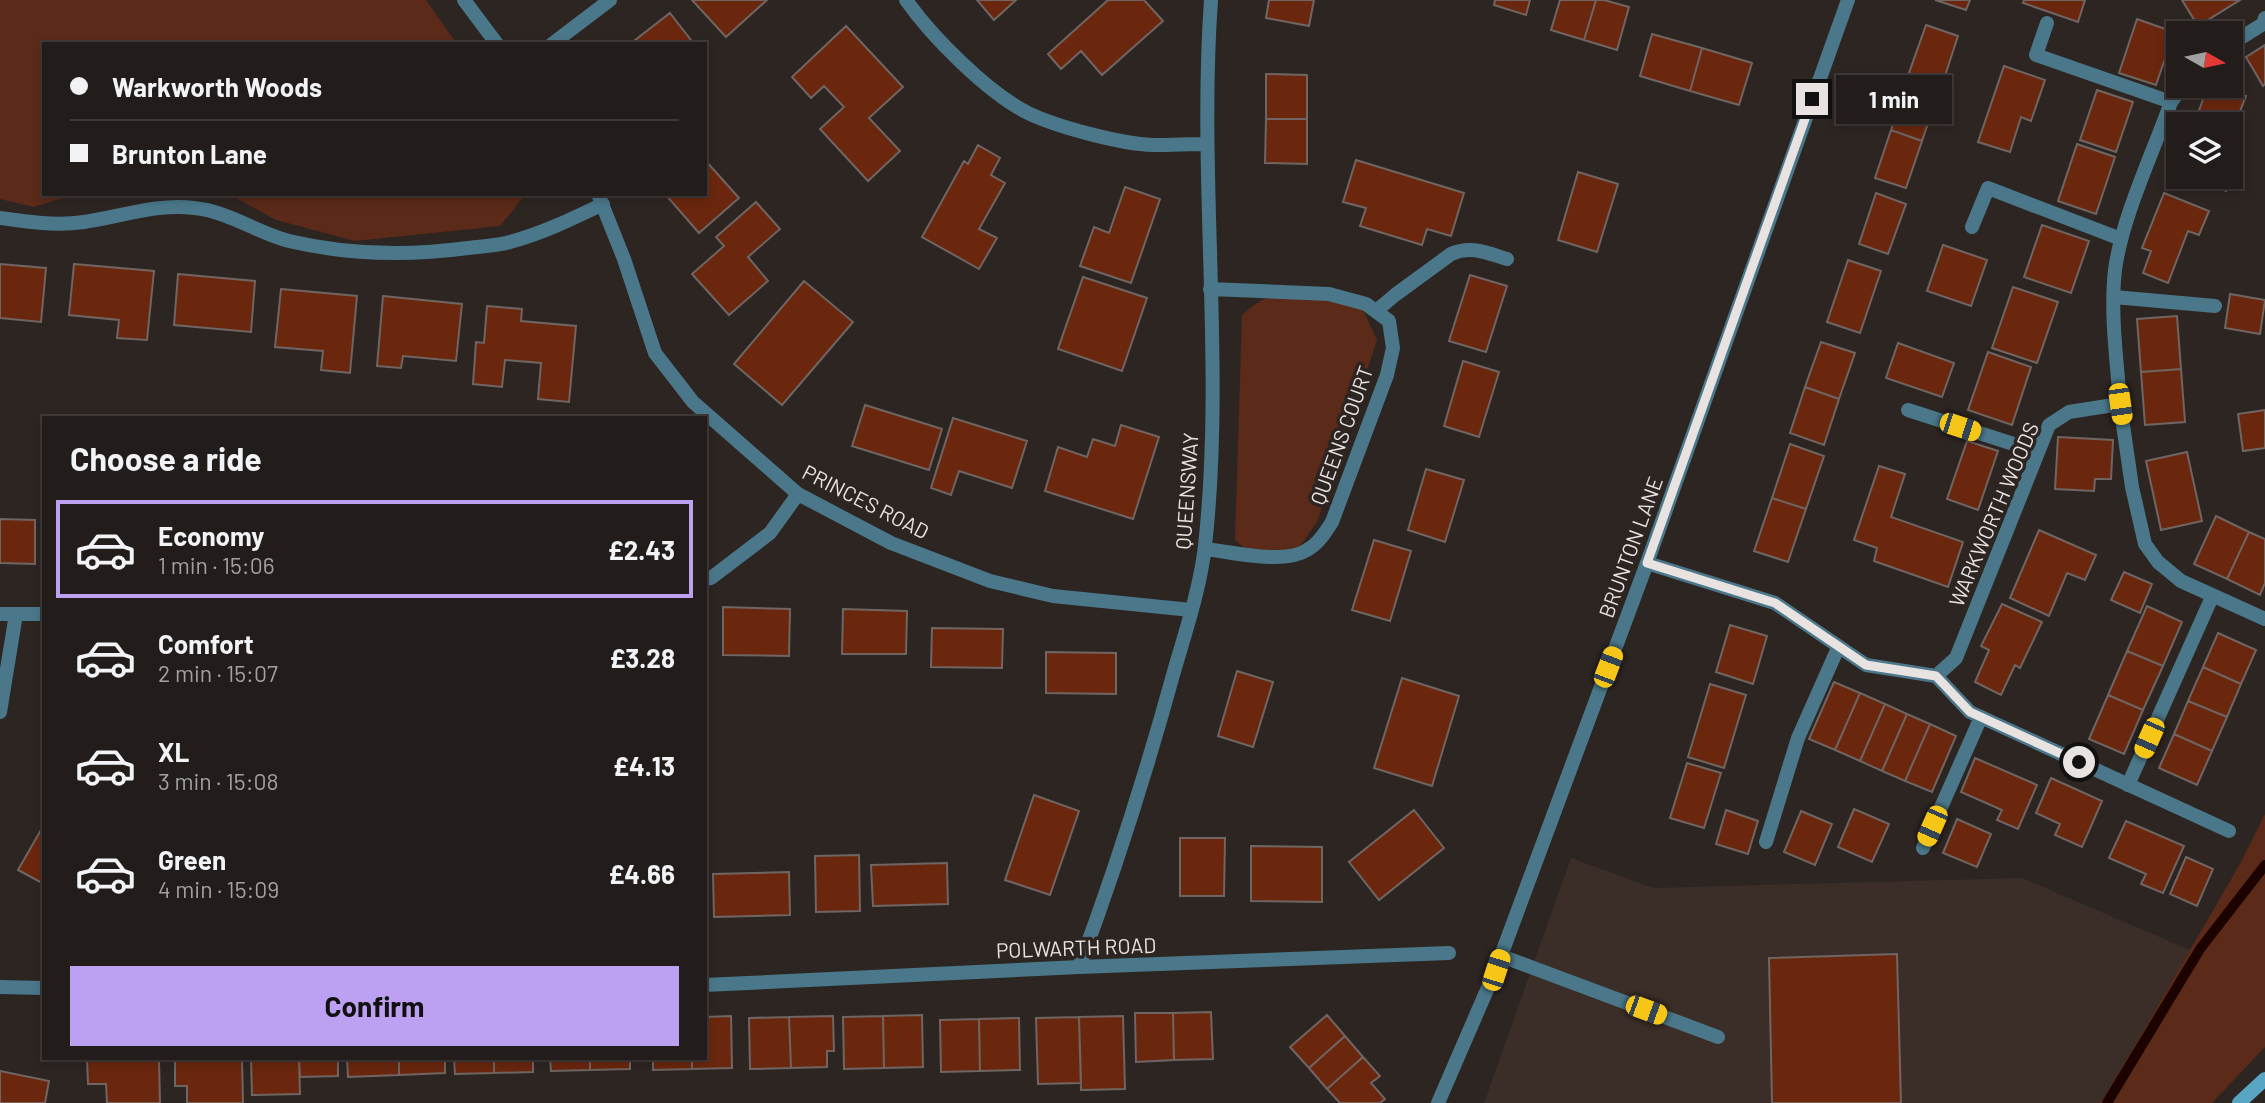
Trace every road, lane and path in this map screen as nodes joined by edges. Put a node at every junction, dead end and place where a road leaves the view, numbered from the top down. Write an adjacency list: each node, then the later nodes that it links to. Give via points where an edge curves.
1 (464, 0): 9 (street)
2 (610, 0): 10 (street)
3 (906, 0): 13 (street, via 978,78 1028,113 1089,134 1150,145)
4 (1212, 0): 13 (street, QUEENSWAY)
5 (1848, 0): 28 (street, BRUNTON LANE)
6 (2265, 18): 8 (street)
7 (2048, 23): 12 (street, via 2036,55)
8 (2244, 36)
9 (496, 42)
10 (555, 42)
11 (2175, 98): 12 (street)
12 (2172, 102): 17 (street)
13 (1208, 144): 19 (street, QUEENSWAY)
14 (600, 199): 15 (street, via 550,230 508,243 424,253 312,246 195,208 163,208 81,223); 26 (street, PRINCES ROAD, via 655,354 694,402)
15 (0, 218)
16 (1972, 227): 17 (street, via 1988,188)
17 (2121, 239): 20 (street)
18 (1507, 259): 22 (street, via 1470,248 1451,254)
19 (1210, 289): 22 (street, via 1329,295 1366,304); 27 (street, QUEENSWAY, via 1213,398)
20 (2114, 297): 21 (street); 23 (street)
21 (2215, 306)
22 (1376, 312): 27 (street, QUEENS COURT, via 1389,321 1393,348 1387,375 1323,537 1306,552 1283,558)
23 (2120, 404): 25 (street, WARKWORTH WOODS, via 2069,412 2049,425); 30 (street, via 2145,544 2181,581)
24 (1908, 410): 25 (street)
25 (2038, 452): 37 (street, WARKWORTH WOODS, via 1956,659)
26 (798, 494): 29 (street, via 770,533); 31 (street, PRINCES ROAD, via 891,543 990,580 1053,596)
27 (1205, 549): 31 (street, QUEENSWAY)
28 (1647, 563): 36 (street, via 1775,603); 45 (street, BRUNTON LANE)
29 (707, 579)
30 (2212, 597): 35 (street); 40 (street)
31 (1191, 610): 46 (street, QUEENSWAY, via 1110,886)
32 (0, 614): 33 (street)
33 (16, 614): 34 (street); 38 (street)
34 (42, 614)
35 (2265, 619)
36 (1839, 648): 37 (street, via 1866,665); 42 (street, via 1798,738)
37 (1936, 676): 39 (street, via 1970,712)
38 (0, 712)
39 (1981, 717): 40 (street); 43 (street)
40 (2129, 785): 41 (street)
41 (2229, 831)
42 (1766, 842)
43 (1923, 848)
44 (1450, 953): 46 (street, POLWARTH ROAD)
45 (1500, 956): 50 (street); 52 (street, BRUNTON LANE)
46 (1079, 967): 47 (street, POLWARTH ROAD)
47 (707, 985)
48 (0, 987): 49 (street)
49 (42, 988)
50 (1718, 1037)
51 (2265, 1079): 53 (main road)
52 (1438, 1103)
53 (2239, 1103)

